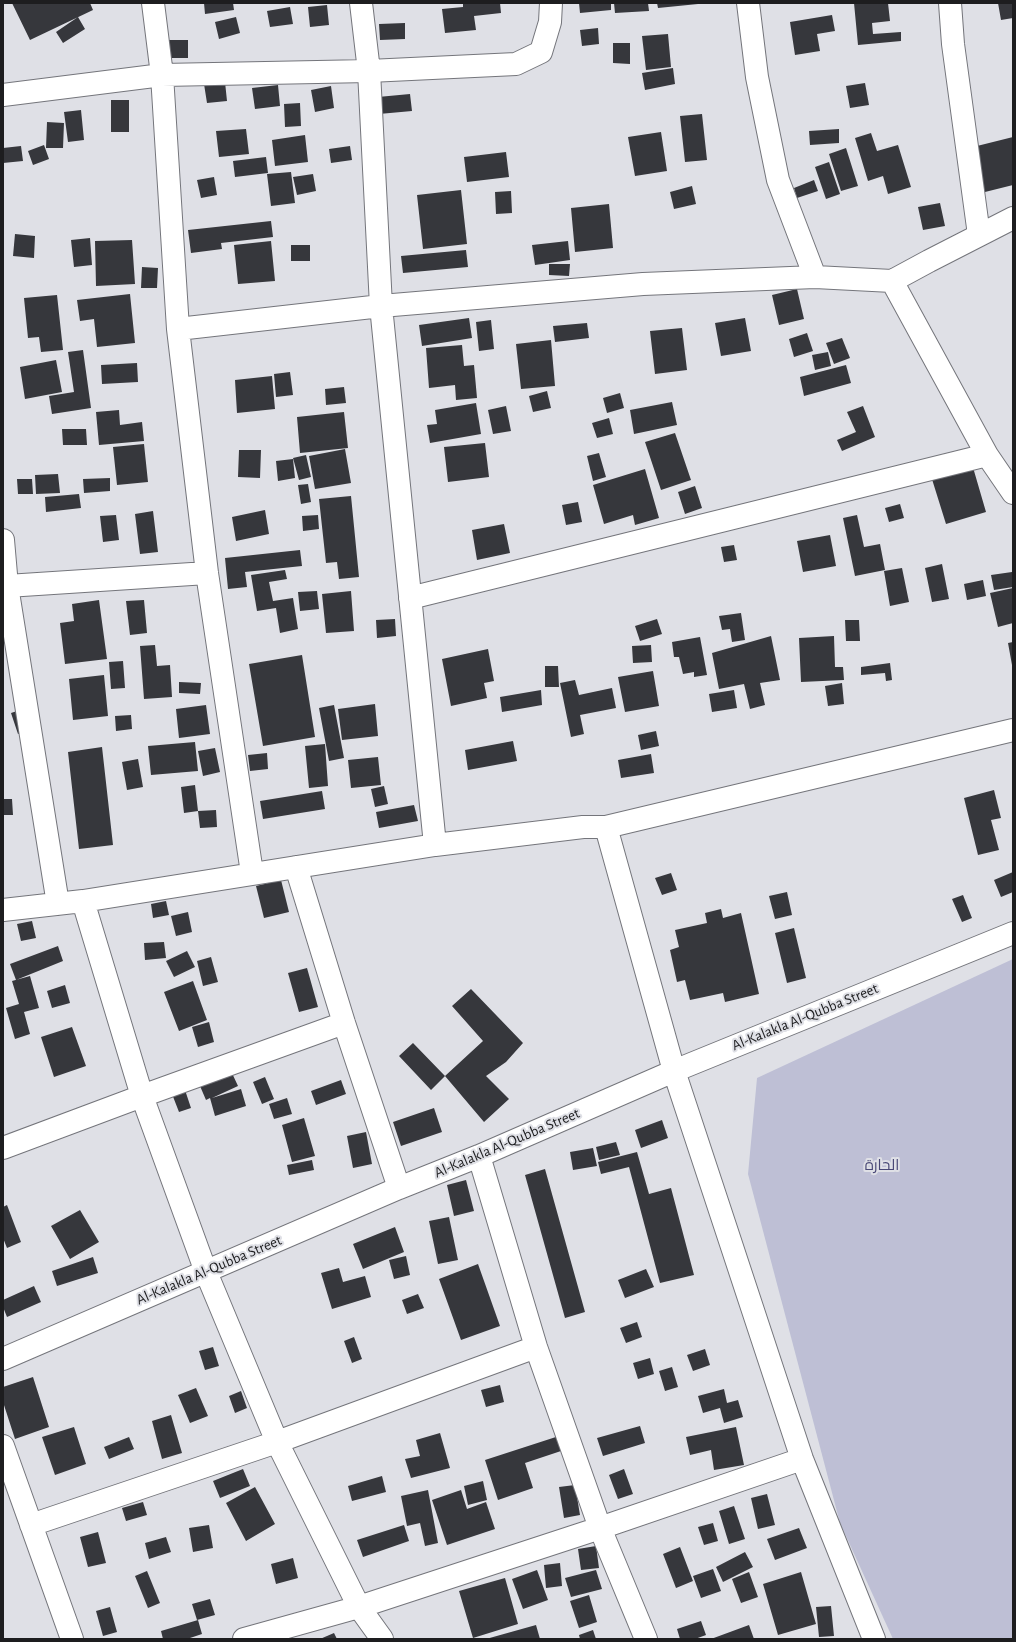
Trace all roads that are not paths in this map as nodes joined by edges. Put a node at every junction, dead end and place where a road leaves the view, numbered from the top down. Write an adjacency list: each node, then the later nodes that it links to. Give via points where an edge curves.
1 (153, 3): 7 (street)
2 (361, 3): 6 (street)
3 (551, 3): 6 (street, via 550,22 541,52 516,64)
4 (748, 3): 11 (street, via 757,77 778,180)
5 (950, 3): 10 (street)
6 (369, 71): 7 (street); 13 (street)
7 (162, 75): 8 (street); 14 (street)
8 (3, 95)
9 (1013, 218): 10 (street)
10 (978, 235): 12 (street)
11 (815, 277): 12 (street); 13 (street, via 643,284)
12 (892, 281): 15 (street)
13 (381, 306): 14 (street); 20 (street)
14 (178, 330): 18 (street)
15 (987, 455): 16 (street); 20 (street)
16 (1013, 493)
17 (3, 540): 19 (street)
18 (207, 573): 19 (street); 25 (street)
19 (7, 586): 27 (street)
20 (410, 598): 23 (street)
21 (1013, 730): 22 (street)
22 (606, 827): 23 (street, via 583,827); 31 (street)
23 (435, 845): 24 (street)
24 (296, 867): 25 (street); 30 (street)
25 (252, 873): 26 (street)
26 (83, 901): 27 (street); 32 (street)
27 (58, 904): 28 (street)
28 (3, 910)
29 (1013, 933): 31 (street, Al-Kalakla Al-Qubba Street)
30 (344, 1023): 32 (street); 35 (street)
31 (674, 1071): 34 (street, Al-Kalakla Al-Qubba Street); 41 (street)
32 (142, 1096): 33 (street); 36 (street)
33 (3, 1148)
34 (479, 1156): 35 (street, Al-Kalakla Al-Qubba Street); 37 (street)
35 (399, 1188): 36 (street, Al-Kalakla Al-Qubba Street)
36 (206, 1272): 38 (street, Al-Kalakla Al-Qubba Street); 39 (street)
37 (536, 1347): 39 (street); 43 (street)
38 (3, 1359)
39 (276, 1442): 42 (street); 44 (street)
40 (3, 1446): 42 (street)
41 (802, 1458): 43 (street); 49 (street)
42 (31, 1525): 45 (street)
43 (600, 1528): 44 (street); 48 (street)
44 (359, 1607): 46 (street); 47 (street)
45 (72, 1639)
46 (244, 1639)
47 (382, 1639)
48 (646, 1639)
49 (874, 1639)

